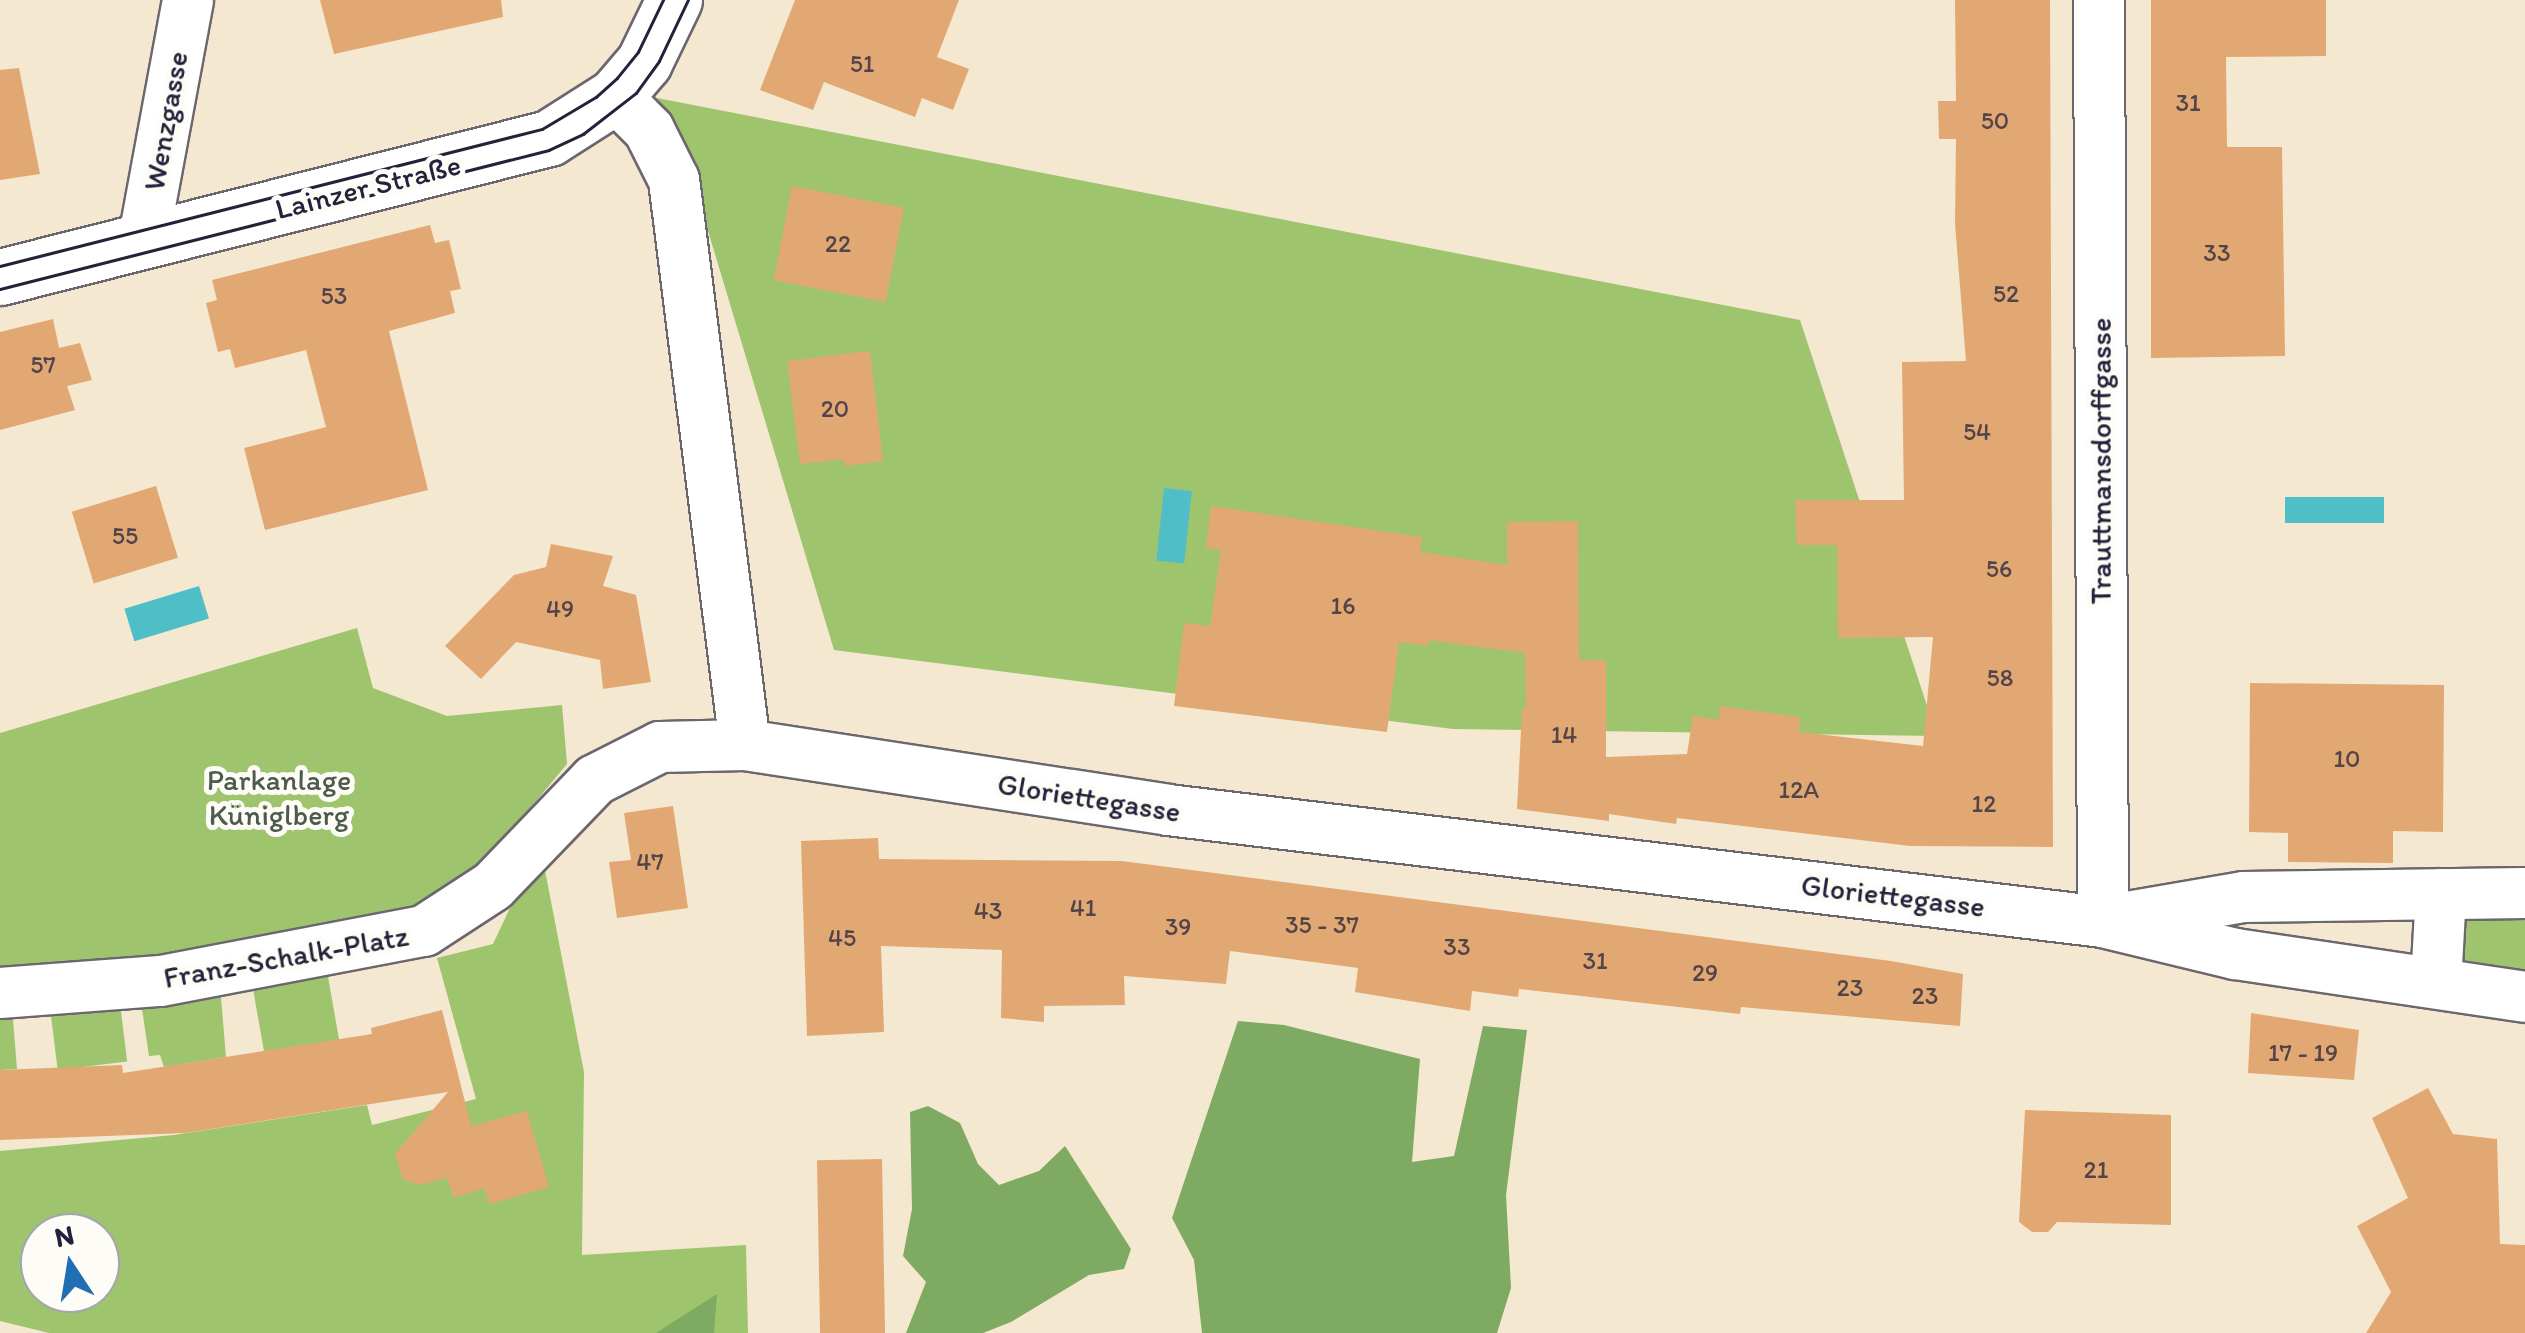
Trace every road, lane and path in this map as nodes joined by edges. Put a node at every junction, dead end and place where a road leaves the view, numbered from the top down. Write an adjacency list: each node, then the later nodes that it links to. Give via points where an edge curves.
1 (188, 0): 5 (street, Wenzgasse)
2 (674, 0): 4 (main road, Lainzer Straße, via 644,62)
3 (2099, 0): 10 (street, Trauttmansdorffgasse)
4 (615, 96): 5 (main road, Lainzer Straße, via 524,148); 7 (street, via 649,130 674,180)
5 (143, 243): 6 (main road, Lainzer Straße)
6 (0, 277)
7 (745, 744): 10 (street, Gloriettegasse, via 1168,810); 12 (street, Franz-Schalk-Platz, via 660,747 595,780 494,886 424,932 161,981)
8 (2525, 893): 9 (street, Gloriettegasse)
9 (2441, 894): 10 (street, Gloriettegasse, via 2244,898); 11 (street)
10 (2104, 922): 11 (street, Gloriettegasse, via 2235,954)
11 (2436, 984): 13 (street, Gloriettegasse)
12 (0, 993)
13 (2525, 997)

